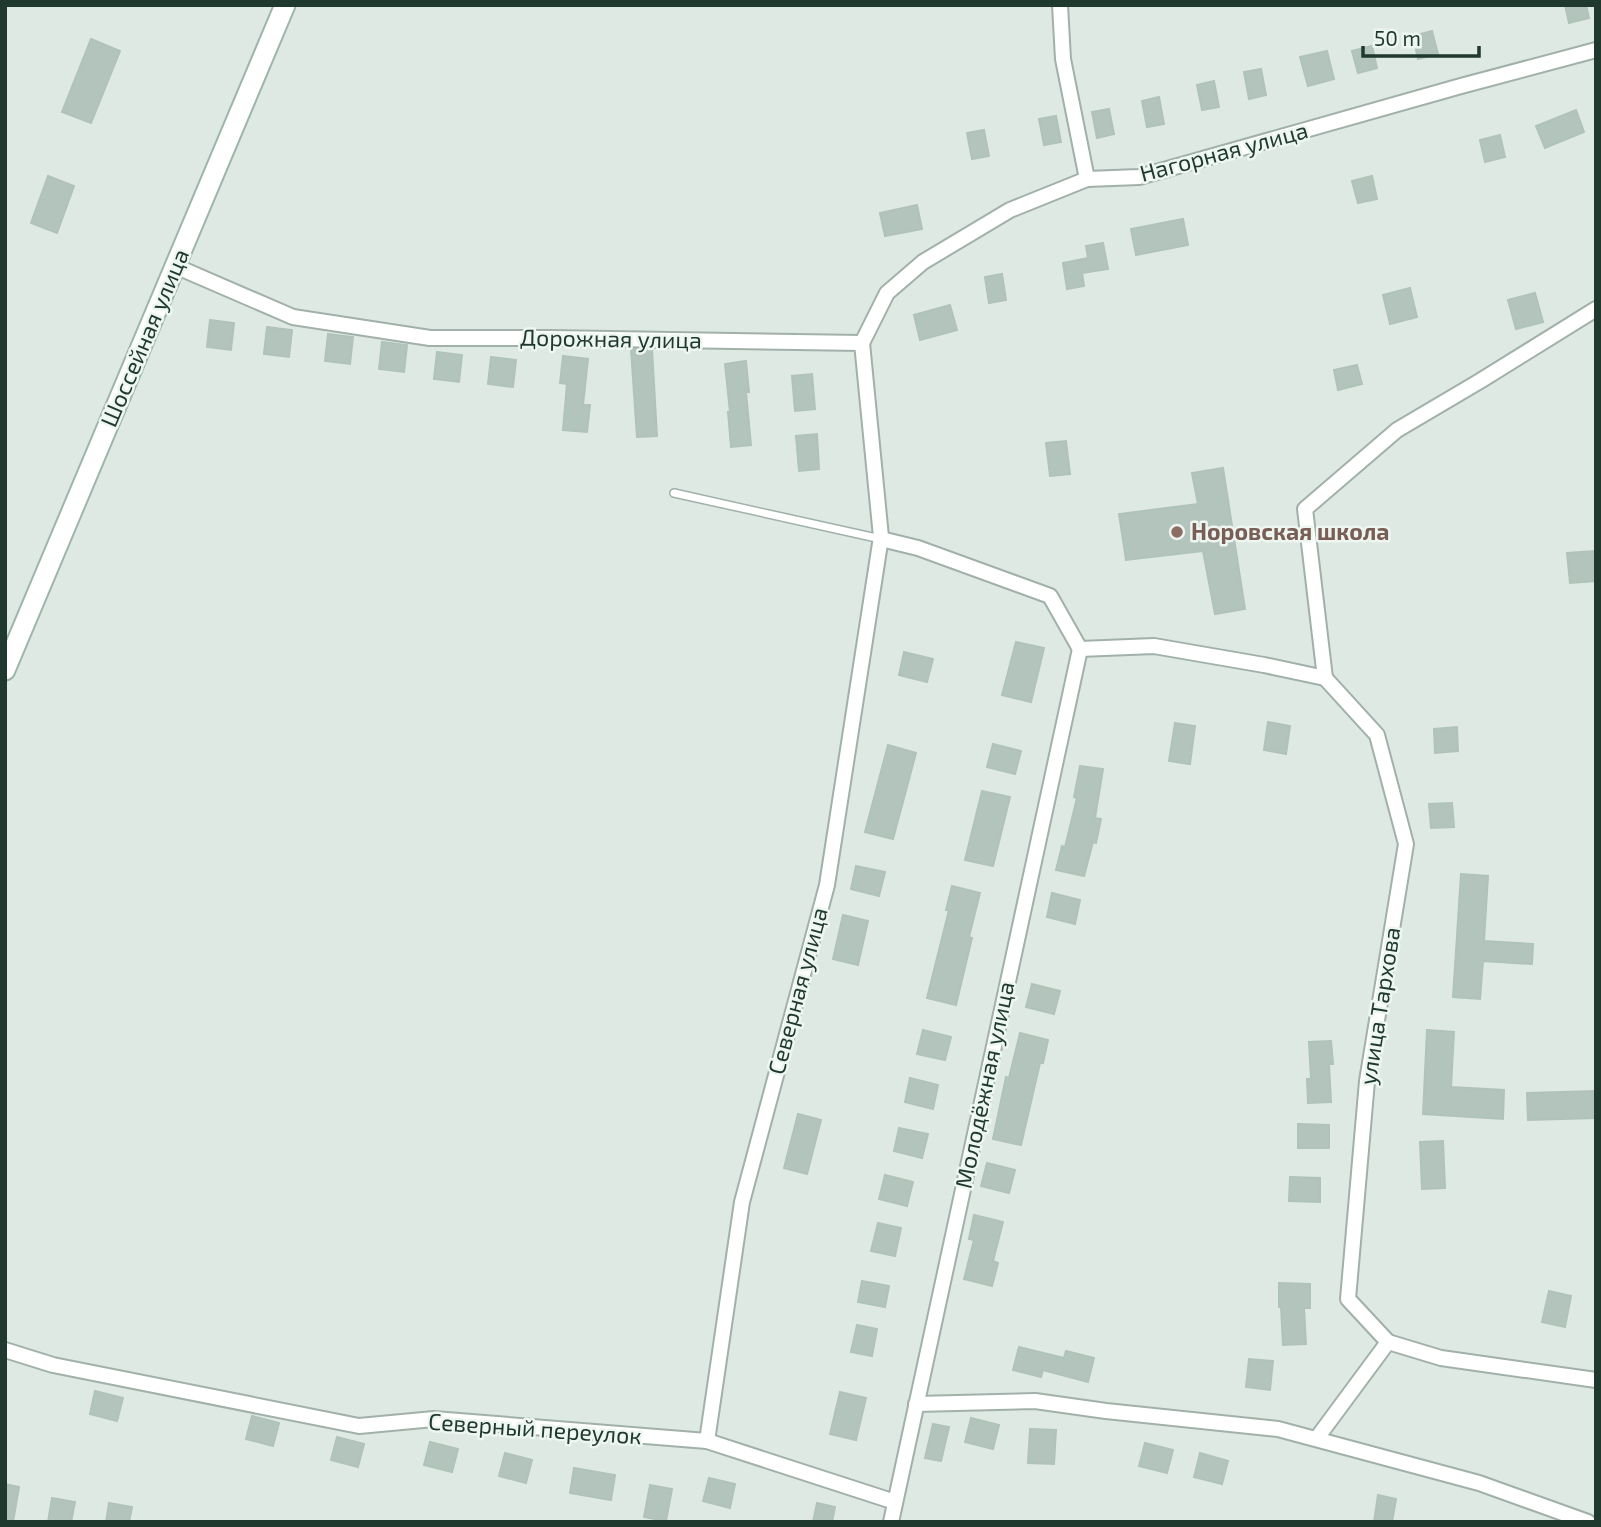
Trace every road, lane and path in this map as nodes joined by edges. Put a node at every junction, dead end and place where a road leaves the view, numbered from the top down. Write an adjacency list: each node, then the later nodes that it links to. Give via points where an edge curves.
1 (285, 5): 5 (main road, Шоссейная улица)
2 (1060, 5): 4 (street, via 1063,59)
3 (1596, 50): 4 (street, Нагорная улица, via 1139,177)
4 (1087, 179): 7 (street, Нагорная улица, via 1010,210 923,262 887,293)
5 (175, 266): 7 (street, Дорожная улица, via 293,317 430,338); 11 (main road, Шоссейная улица)
6 (1596, 309): 12 (street, via 1397,430 1305,509)
7 (862, 343): 9 (street)
8 (674, 493): 9 (lane)
9 (881, 540): 10 (street, via 918,548 1050,596); 18 (street, Северная улица, via 827,885 741,1202)
10 (1080, 649): 12 (street, via 1154,646); 16 (street, Молодёжная улица)
11 (5, 670)
12 (1325, 678): 13 (street, улица Тархова, via 1377,735 1406,844 1367,1081 1349,1299)
13 (1388, 1342): 15 (street, via 1441,1358); 17 (street)
14 (5, 1350): 18 (street, Северный переулок, via 53,1365 359,1426 434,1419)
15 (1596, 1380)
16 (916, 1404): 17 (street, via 1035,1401 1278,1429); 19 (street, Молодёжная улица)
17 (1317, 1438): 21 (street, via 1479,1483)
18 (708, 1441): 19 (street, Северный переулок)
19 (895, 1502): 20 (street, Молодёжная улица)
20 (891, 1522)
21 (1588, 1522)

